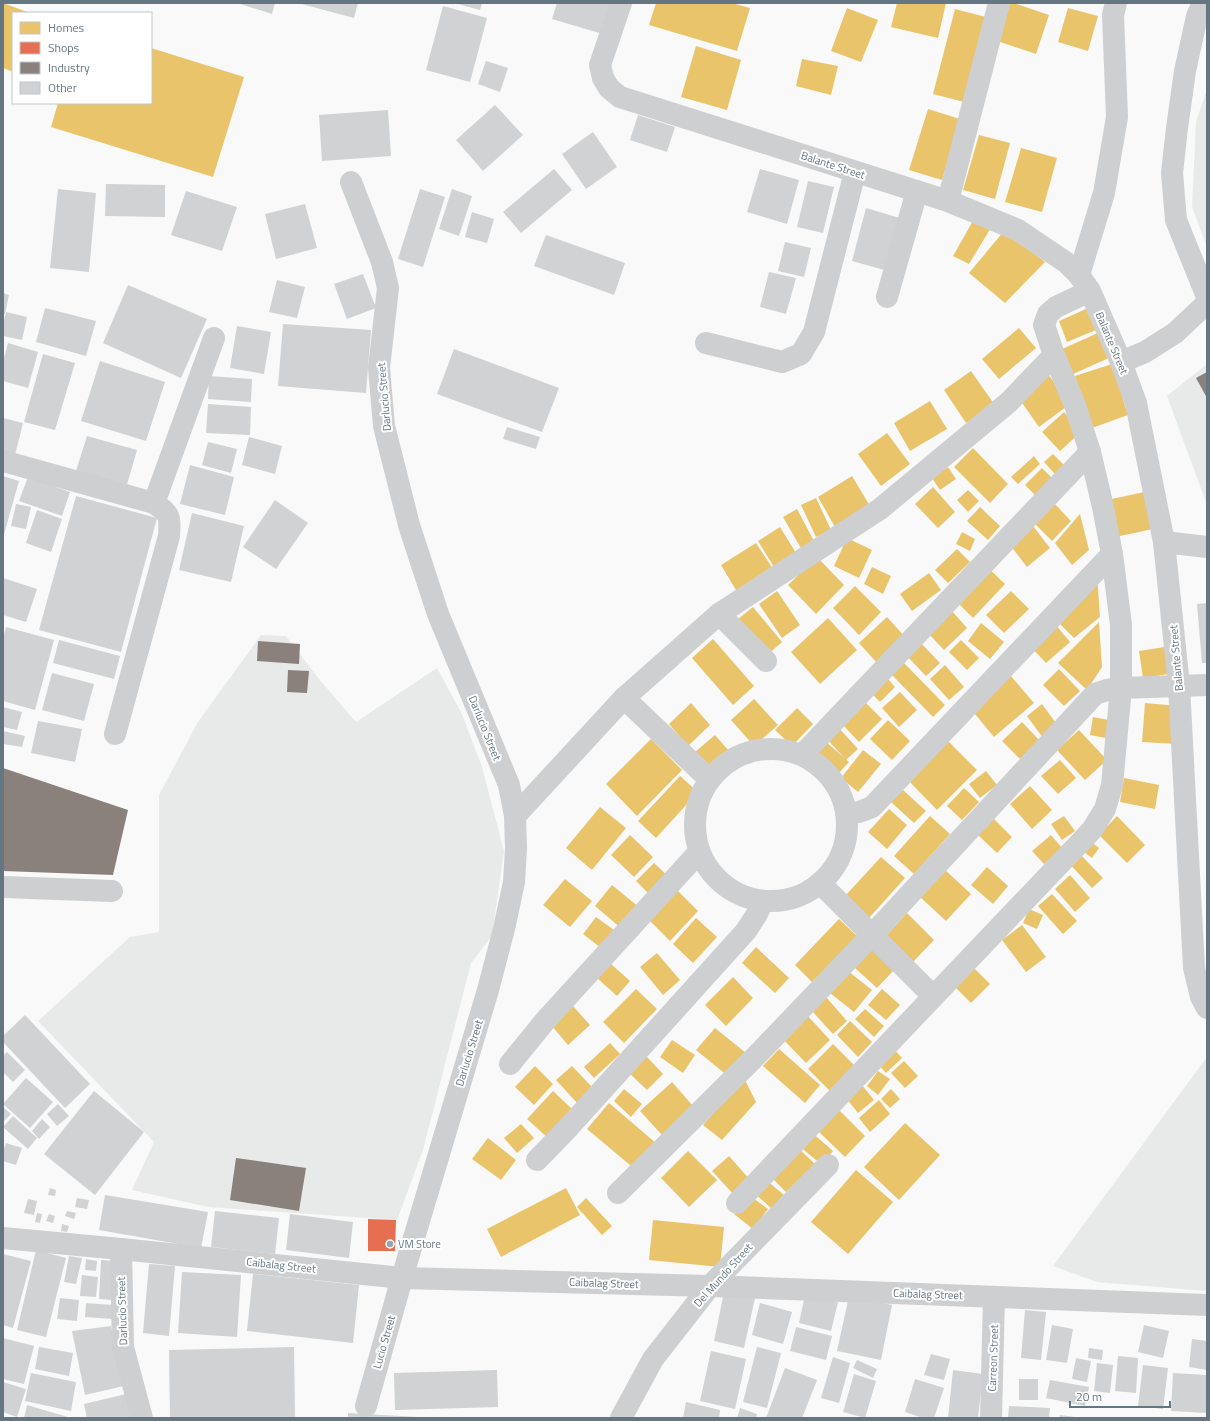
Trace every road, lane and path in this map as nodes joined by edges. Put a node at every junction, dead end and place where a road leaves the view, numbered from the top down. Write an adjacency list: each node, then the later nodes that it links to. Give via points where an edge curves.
1 (621, 3): 5 (street, Balante Street, via 600,64 603,78 620,97)
2 (999, 3): 8 (street)
3 (1116, 3): 9 (street, via 1113,15 1117,117 1104,193)
4 (1203, 12): 11 (street, via 1185,71 1172,173 1176,220)
5 (856, 172): 7 (street, Balante Street); 14 (street, via 814,332 802,354 782,362)
6 (351, 182): 33 (street, Darlucio Street, via 382,262 388,288 379,368 384,426 409,525 438,614 509,785)
7 (917, 192): 8 (street, Balante Street); 10 (street)
8 (948, 201): 9 (street, Balante Street, via 1018,230 1046,248)
9 (1079, 276): 15 (street, via 1067,301 1048,314 1044,325); 16 (street, Balante Street)
10 (887, 297)
11 (1207, 297)
12 (1207, 303): 16 (street, via 1175,334 1145,352)
13 (214, 338): 19 (street)
14 (706, 343)
15 (1054, 355): 17 (street, via 1075,405); 23 (street, via 1009,402 880,509)
16 (1121, 362): 20 (street, Balante Street, via 1136,403)
17 (1090, 452): 22 (street); 30 (street)
18 (3, 461): 19 (street)
19 (154, 503): 29 (street, via 165,510 170,519 169,536)
20 (1164, 542): 21 (street); 26 (street, Balante Street)
21 (1207, 547)
22 (1112, 554): 27 (street, via 1121,625); 32 (street, via 872,807)
23 (719, 614): 24 (street); 28 (street)
24 (766, 661)
25 (1207, 685): 26 (street)
26 (1179, 686): 27 (street); 41 (street, Balante Street, via 1194,968 1201,997)
27 (1121, 688): 39 (street, via 1095,694); 40 (street, via 1112,785 1105,809 1092,830)
28 (624, 698): 31 (street); 33 (street)
29 (116, 734)
30 (802, 754): 31 (street, via 777,748 752,750 727,761); 32 (street, via 819,765 832,778)
31 (709, 780): 34 (street, via 698,802 694,827)
32 (847, 814): 35 (street, via 847,834 842,852 833,869)
33 (515, 816): 49 (street, Darlucio Street, via 514,882 504,929)
34 (699, 852): 38 (street, via 709,870 724,886 742,896); 42 (street)
35 (820, 883): 38 (street, via 802,894 783,900); 39 (street)
36 (3, 887): 37 (street)
37 (112, 890)
38 (763, 901): 43 (street, via 746,931)
39 (871, 936): 40 (street); 45 (street, via 758,1054)
40 (933, 996): 46 (street)
41 (1207, 1008)
42 (510, 1064)
43 (538, 1160)
44 (828, 1165): 50 (street, Del Mundo Street)
45 (618, 1193)
46 (737, 1203)
47 (3, 1238): 48 (street, Caibalag Street)
48 (121, 1249): 49 (street, Caibalag Street); 54 (street, Darlucio Street, via 122,1347)
49 (402, 1278): 50 (street, Caibalag Street); 53 (street, Lucio Street)
50 (710, 1286): 51 (street, Caibalag Street); 55 (street, Del Mundo Street, via 653,1359)
51 (994, 1297): 52 (street, Caibalag Street); 56 (street, Carreon Street)
52 (1207, 1305)
53 (366, 1406)
54 (142, 1418)
55 (621, 1418)
56 (991, 1418)

